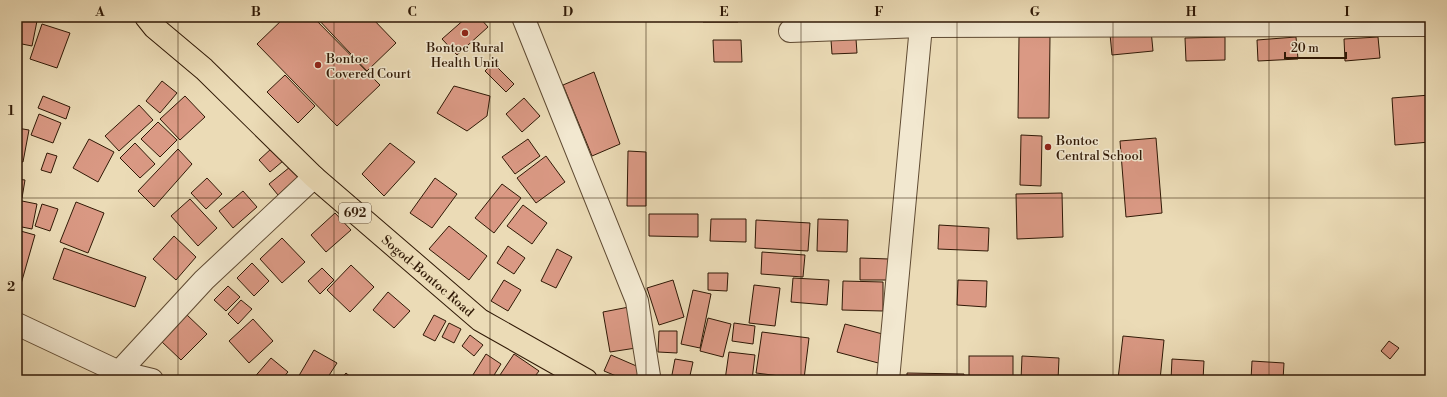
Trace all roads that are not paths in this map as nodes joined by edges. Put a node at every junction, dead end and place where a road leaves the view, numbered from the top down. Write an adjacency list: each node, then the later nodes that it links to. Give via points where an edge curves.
1 (146, 17): 6 (main road, Sogod-Bontoc Road / 692, via 154,27 204,69)
2 (523, 17): 11 (street, via 637,301 649,376)
3 (1430, 25): 4 (street)
4 (921, 26): 5 (street); 12 (street)
5 (790, 31)
6 (314, 177): 8 (street, via 204,280); 10 (main road, Sogod-Bontoc Road / 692, via 480,320)
7 (17, 324): 8 (street)
8 (119, 372): 9 (street)
9 (152, 380)
10 (586, 380)
11 (647, 380)
12 (888, 380)

